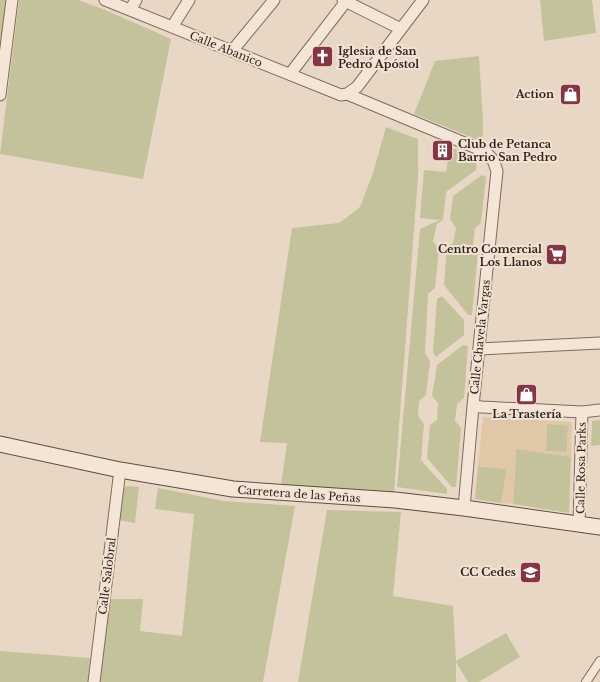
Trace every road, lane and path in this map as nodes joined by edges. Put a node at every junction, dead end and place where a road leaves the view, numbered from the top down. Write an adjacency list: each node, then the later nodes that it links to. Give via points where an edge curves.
1 (12, 0): 14 (street)
2 (105, 0): 8 (street, Calle Abanico)
3 (136, 0): 8 (street)
4 (189, 0): 9 (street)
5 (274, 0): 11 (street)
6 (345, 0): 10 (street); 12 (street)
7 (423, 0): 10 (street)
8 (130, 10): 9 (street, Calle Abanico)
9 (172, 27): 11 (street, Calle Abanico)
10 (401, 29): 13 (street, via 357,87)
11 (232, 51): 12 (street, Calle Abanico)
12 (290, 74): 13 (street, Calle Abanico, via 341,95)
13 (347, 94): 16 (street, Calle Chavela Vargas, via 486,152 493,160 497,171)
14 (0, 95)
15 (600, 343): 16 (street)
16 (479, 349): 17 (street, Calle Chavela Vargas)
17 (473, 406): 19 (street); 22 (street, Calle Chavela Vargas)
18 (600, 410): 19 (street)
19 (582, 412): 23 (street, Calle Rosa Parks)
20 (0, 444): 21 (main road, Carretera de las Peñas)
21 (120, 470): 22 (main road, Carretera de las Peñas, via 233,489 395,500); 26 (street, Calle Salobral)
22 (464, 508): 23 (main road, Carretera de las Peñas)
23 (579, 524): 24 (main road, Carretera de las Peñas)
24 (600, 527)
25 (600, 661): 27 (street)
26 (94, 682)
27 (586, 682)

